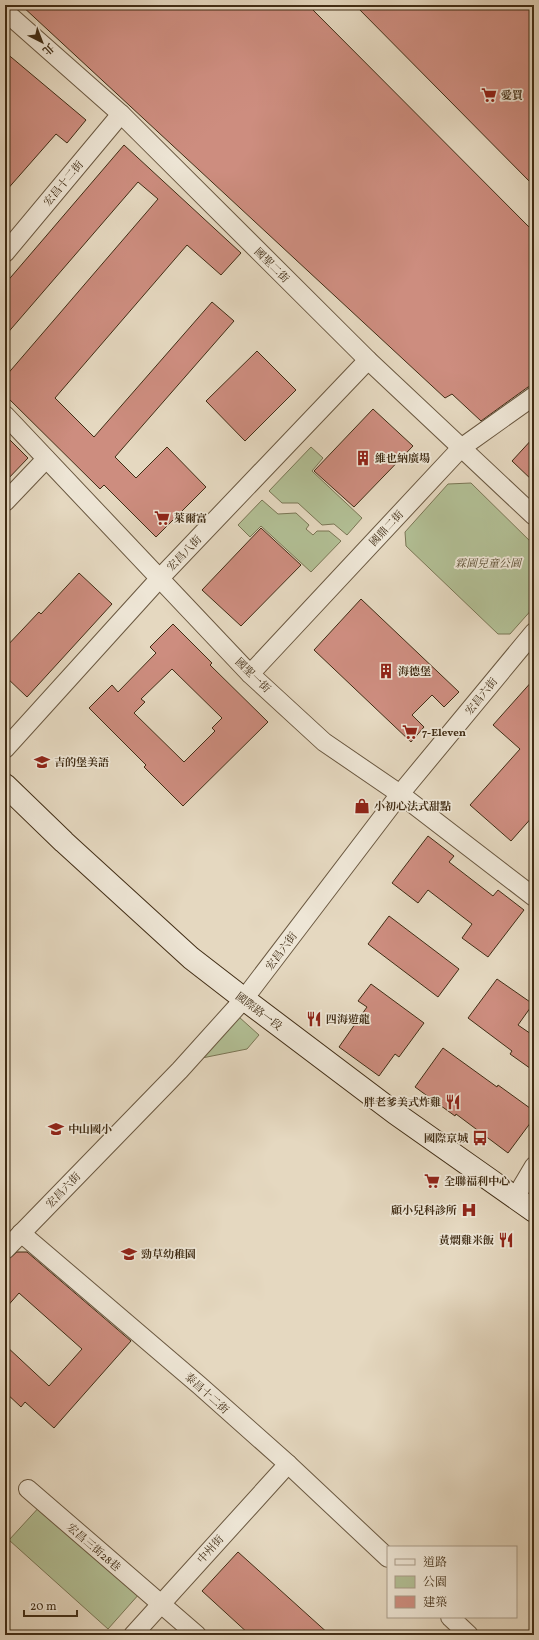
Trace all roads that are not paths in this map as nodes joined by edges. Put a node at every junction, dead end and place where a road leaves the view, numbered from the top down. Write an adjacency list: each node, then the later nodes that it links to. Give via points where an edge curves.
1 (7, 17): 2 (street, 國聖二街)
2 (121, 114): 3 (street, 宏昌十二街); 4 (street, 國聖二街)
3 (5, 253)
4 (368, 360): 7 (street, 國聖二街); 11 (street, 宏昌八街)
5 (534, 396): 7 (street, 國鼎二街)
6 (5, 415): 8 (street, 國聖一街)
7 (461, 448): 10 (street, 國聖二街); 13 (street, 國鼎二街)
8 (46, 458): 9 (street); 11 (street, 國聖一街)
9 (5, 502)
10 (534, 516)
11 (159, 579): 13 (street, 國聖一街); 14 (street, 宏昌八街)
12 (534, 632): 16 (street, 宏昌六街)
13 (250, 674): 16 (street, 國聖一街, via 324,742)
14 (5, 749)
15 (5, 785): 18 (street, 國際路一段, via 191,958)
16 (400, 794): 17 (street, 國聖一街); 18 (street, 宏昌六街)
17 (534, 897)
18 (244, 999): 20 (street, 國際路一段, via 395,1113); 22 (street, 宏昌六街, via 180,1070)
19 (534, 1166): 20 (street)
20 (515, 1198): 21 (street, 國際路一段)
21 (534, 1211)
22 (21, 1233): 23 (street, 宏昌六街); 24 (street, 泰昌十二街)
23 (5, 1250)
24 (288, 1464): 26 (street, 泰昌十二街); 27 (street, 中州街)
25 (28, 1489): 27 (street, 宏昌三街28巷)
26 (387, 1557)
27 (160, 1604): 29 (street, 中州街); 30 (street, 宏昌三街28巷)
28 (451, 1618): 31 (street)
29 (133, 1635)
30 (197, 1635)
31 (469, 1635)

